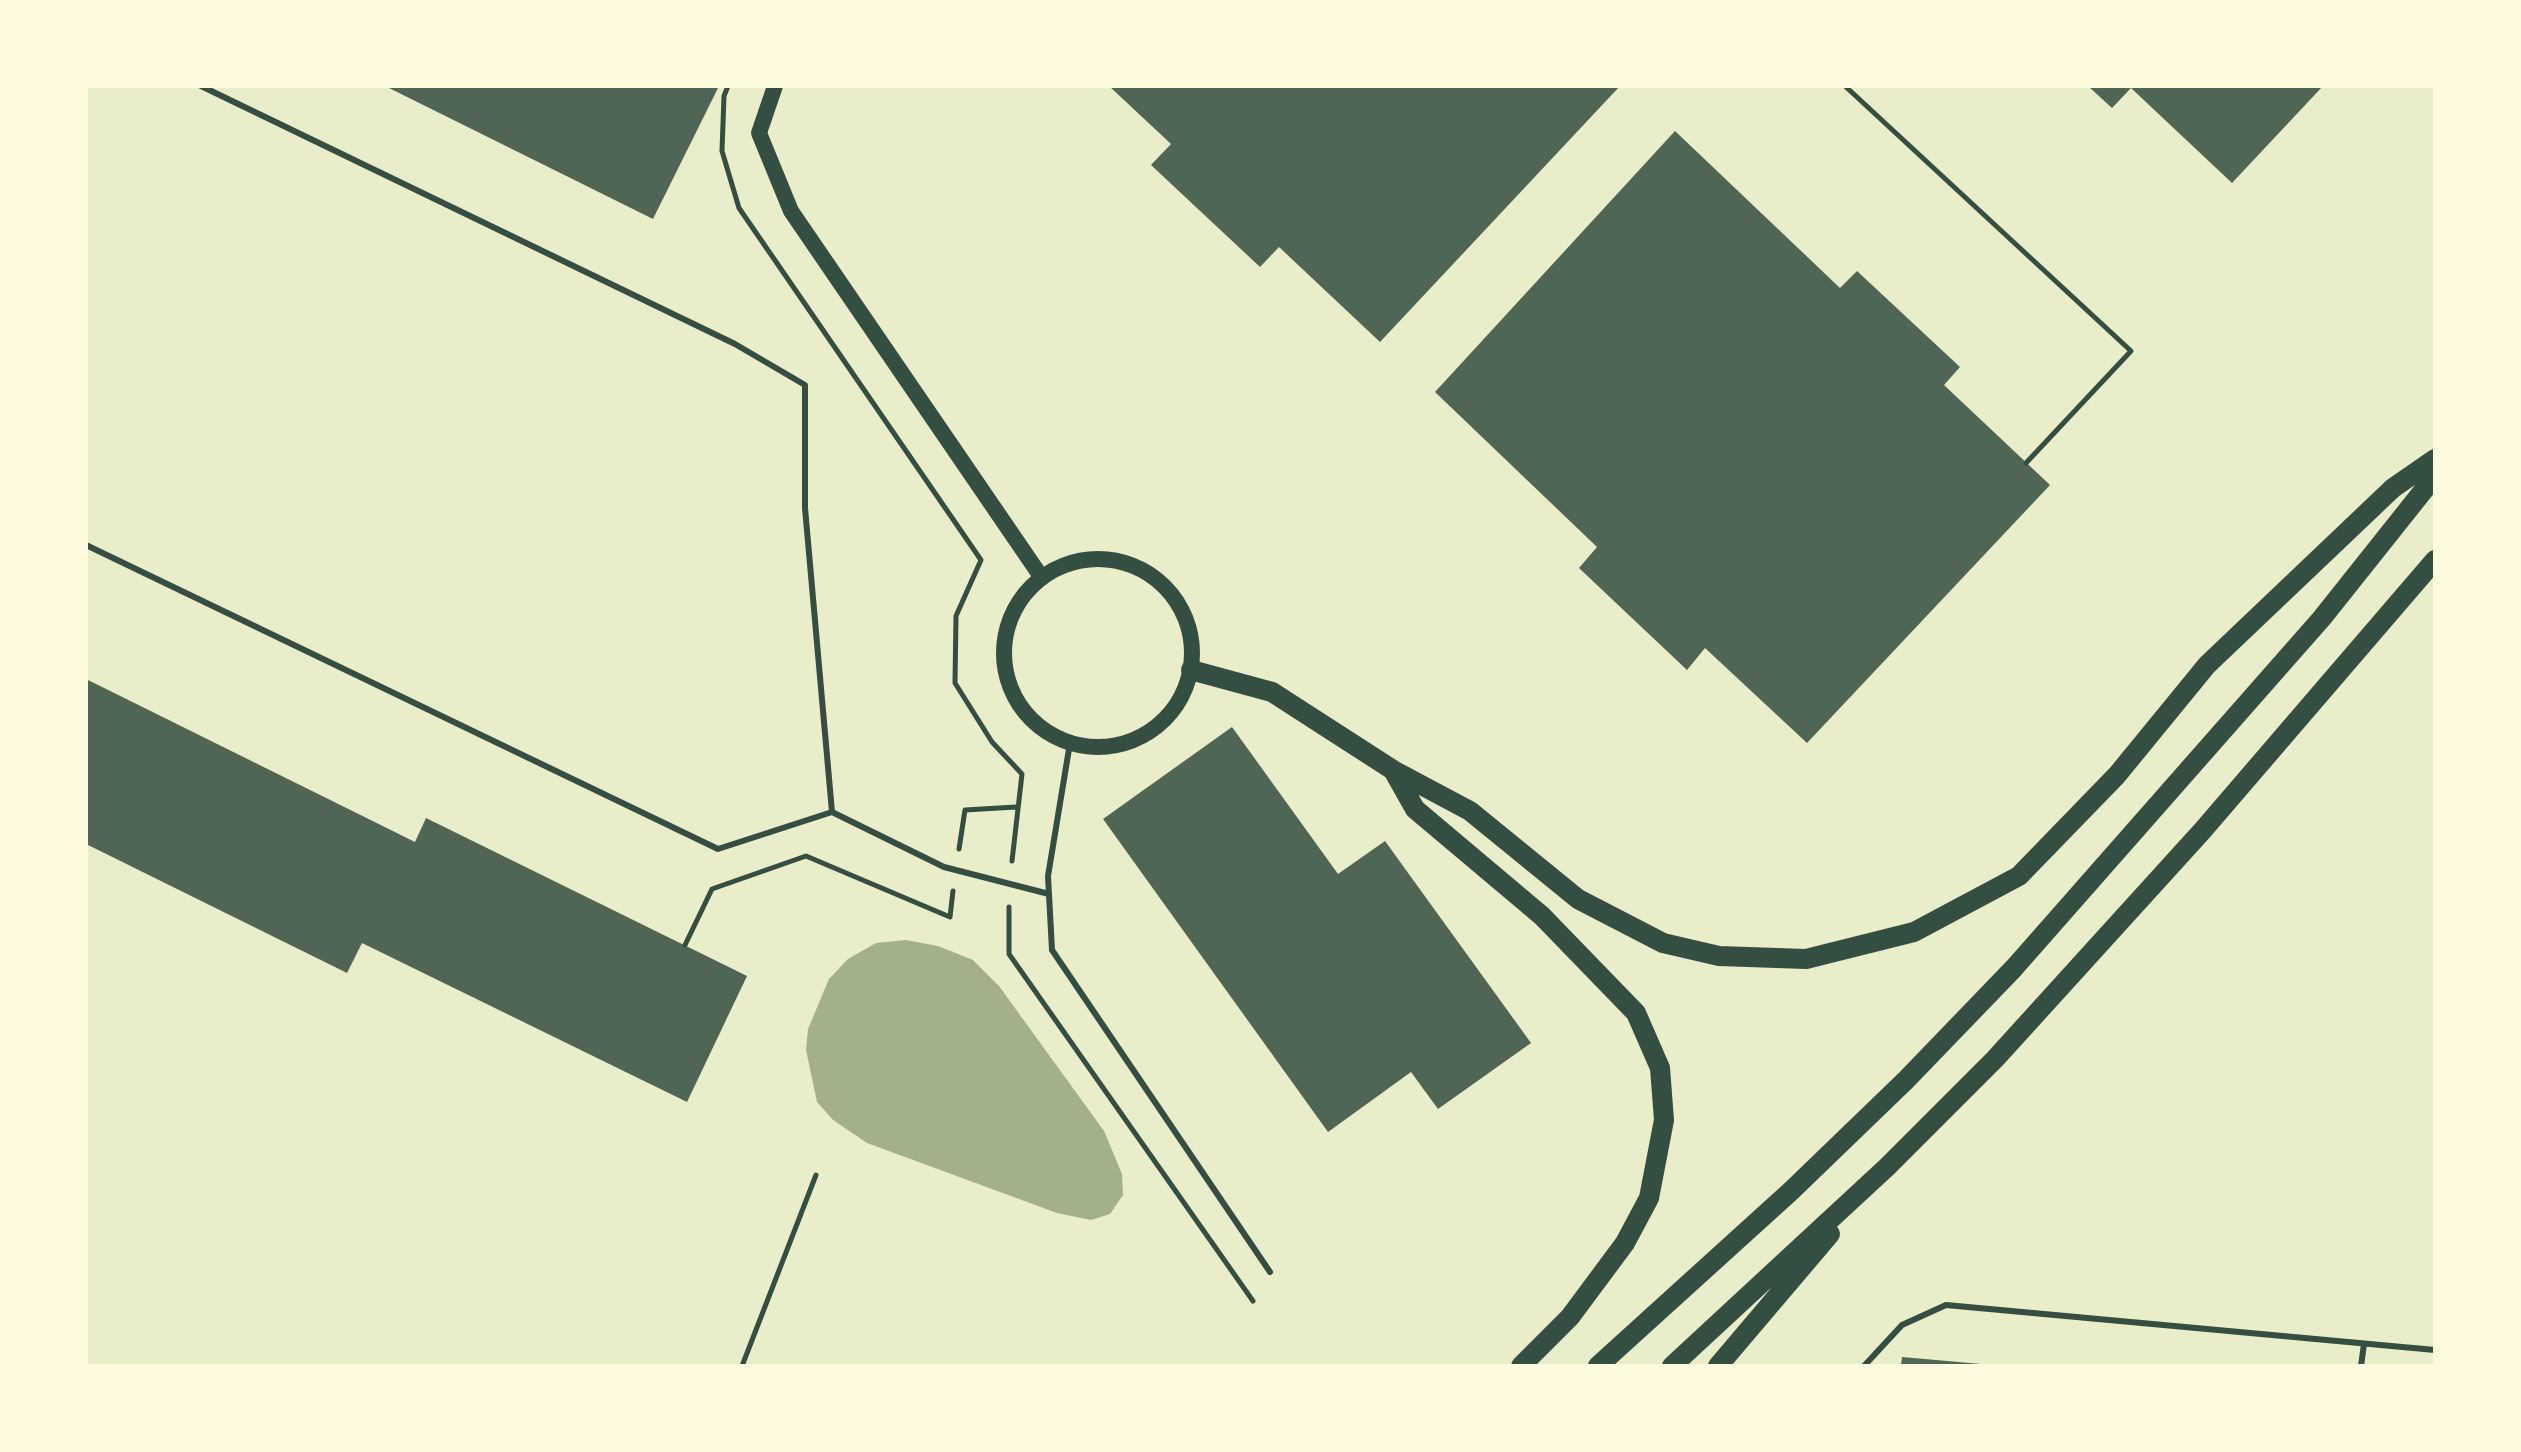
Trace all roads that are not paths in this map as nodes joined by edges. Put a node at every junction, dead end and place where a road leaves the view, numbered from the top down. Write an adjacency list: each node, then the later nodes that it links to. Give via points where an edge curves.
1 (201, 86): 11 (lane, via 735,344 805,385 805,508)
2 (775, 86): 7 (main road, via 759,133 791,211)
3 (2435, 459): 10 (main road, via 2393,488 2207,665 2117,775 2019,876 1914,932 1806,959 1719,956 1663,943 1578,899 1470,811)
4 (2435, 476): 18 (main road, via 2322,618 2014,968 1837,1146)
5 (86, 545): 11 (lane, via 718,849)
6 (2435, 560): 13 (main road, via 2101,946)
7 (1042, 578): 8 (main road, via 1083,560 1106,560 1148,574 1184,616); 9 (main road, via 1013,613 1004,657 1017,701 1049,733)
8 (1191, 670): 9 (main road, via 1184,692 1156,728 1115,746); 10 (main road, via 1272,692)
9 (1070, 743): 12 (lane)
10 (1393, 770): 17 (main road, via 1415,809 1542,916 1636,1013 1660,1068 1664,1120 1649,1198 1625,1243 1570,1317)
11 (832, 812): 12 (lane, via 956,870)
12 (1049, 894): 14 (lane, via 1052,950)
13 (1887, 1167): 19 (main road); 20 (main road)
14 (1270, 1272)
15 (2364, 1344): 16 (lane); 21 (lane, via 1946,1305 1902,1325); 22 (lane)
16 (2435, 1350)
17 (1521, 1366)
18 (1598, 1366)
19 (1672, 1366)
20 (1718, 1366)
21 (1864, 1366)
22 (2361, 1366)

